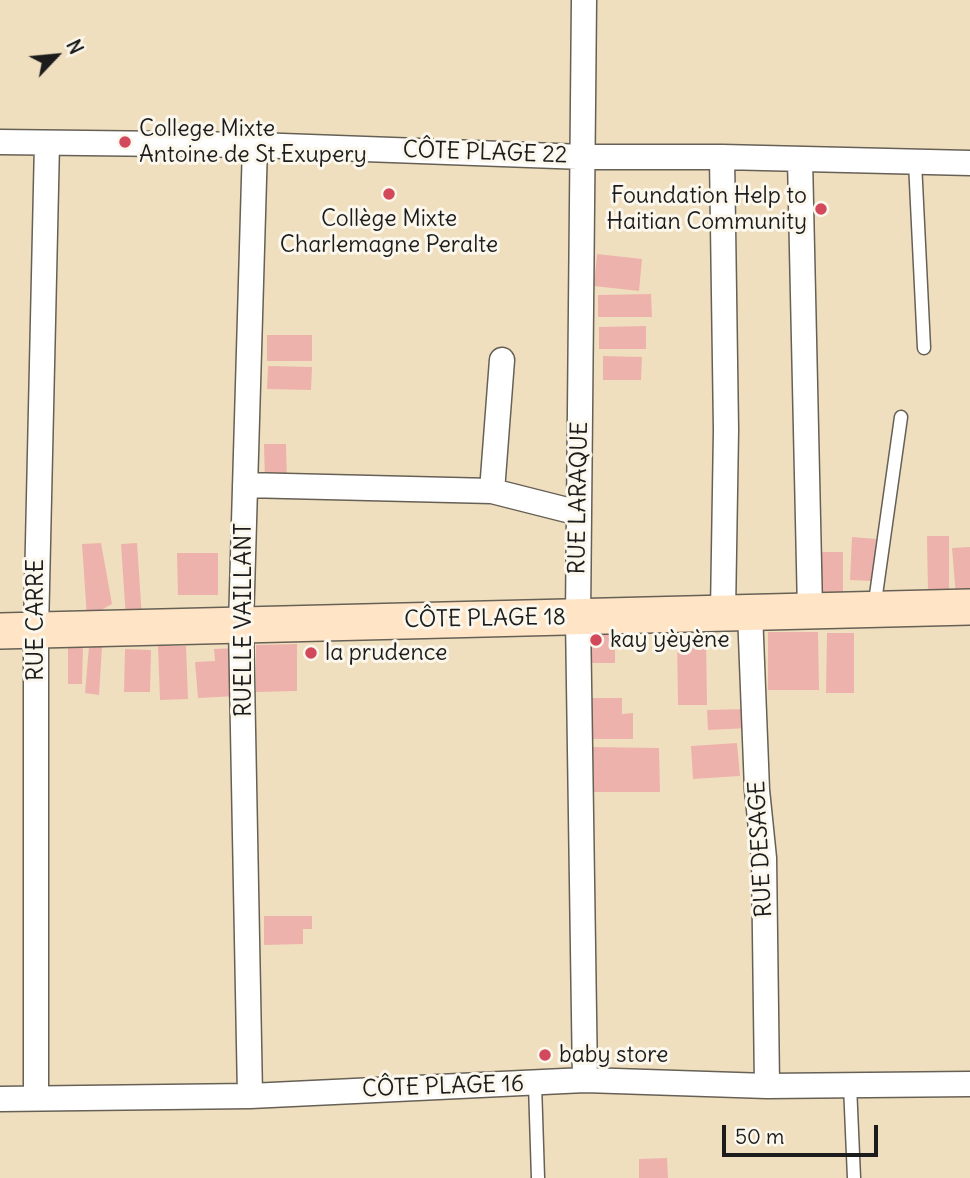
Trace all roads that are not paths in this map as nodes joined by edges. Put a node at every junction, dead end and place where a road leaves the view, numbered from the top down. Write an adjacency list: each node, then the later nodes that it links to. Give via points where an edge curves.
1 (584, 0): 5 (street, RUE LARAQUE)
2 (0, 142): 3 (street, CÔTE PLAGE 22)
3 (47, 143): 4 (street, CÔTE PLAGE 22); 23 (street, RUE CARRE)
4 (255, 145): 5 (street, CÔTE PLAGE 22); 13 (street, RUELLE VAILLANT)
5 (584, 157): 6 (street, CÔTE PLAGE 22); 15 (street, RUE LARAQUE)
6 (722, 157): 7 (street, CÔTE PLAGE 22); 19 (street, RUE DESAGE, via 726,430)
7 (800, 159): 8 (street, CÔTE PLAGE 22); 18 (street)
8 (915, 162): 9 (street, CÔTE PLAGE 22); 10 (lane)
9 (970, 163)
10 (924, 348)
11 (502, 360): 14 (street)
12 (901, 417): 17 (lane)
13 (245, 485): 14 (street); 21 (street, RUELLE VAILLANT)
14 (492, 491): 15 (street)
15 (579, 513): 20 (street, RUE LARAQUE)
16 (970, 607): 17 (street, CÔTE PLAGE 18)
17 (874, 609): 18 (street, CÔTE PLAGE 18)
18 (810, 610): 19 (street, CÔTE PLAGE 18)
19 (736, 612): 20 (street, CÔTE PLAGE 18); 28 (street, RUE DESAGE, via 764,858)
20 (578, 617): 21 (street, CÔTE PLAGE 18); 24 (street, RUE LARAQUE)
21 (241, 625): 23 (street, CÔTE PLAGE 18); 29 (street, RUELLE VAILLANT)
22 (0, 631): 23 (street, CÔTE PLAGE 18)
23 (36, 631): 30 (street, RUE CARRE)
24 (585, 1080): 25 (street, CÔTE PLAGE 16); 28 (street, CÔTE PLAGE 16)
25 (535, 1084): 29 (street, CÔTE PLAGE 16); 32 (lane)
26 (970, 1084): 27 (street, CÔTE PLAGE 16)
27 (850, 1085): 28 (street, CÔTE PLAGE 16); 33 (lane)
28 (767, 1086)
29 (250, 1096): 30 (street, CÔTE PLAGE 16)
30 (36, 1098): 31 (street, CÔTE PLAGE 16)
31 (0, 1099)
32 (538, 1178)
33 (854, 1178)

